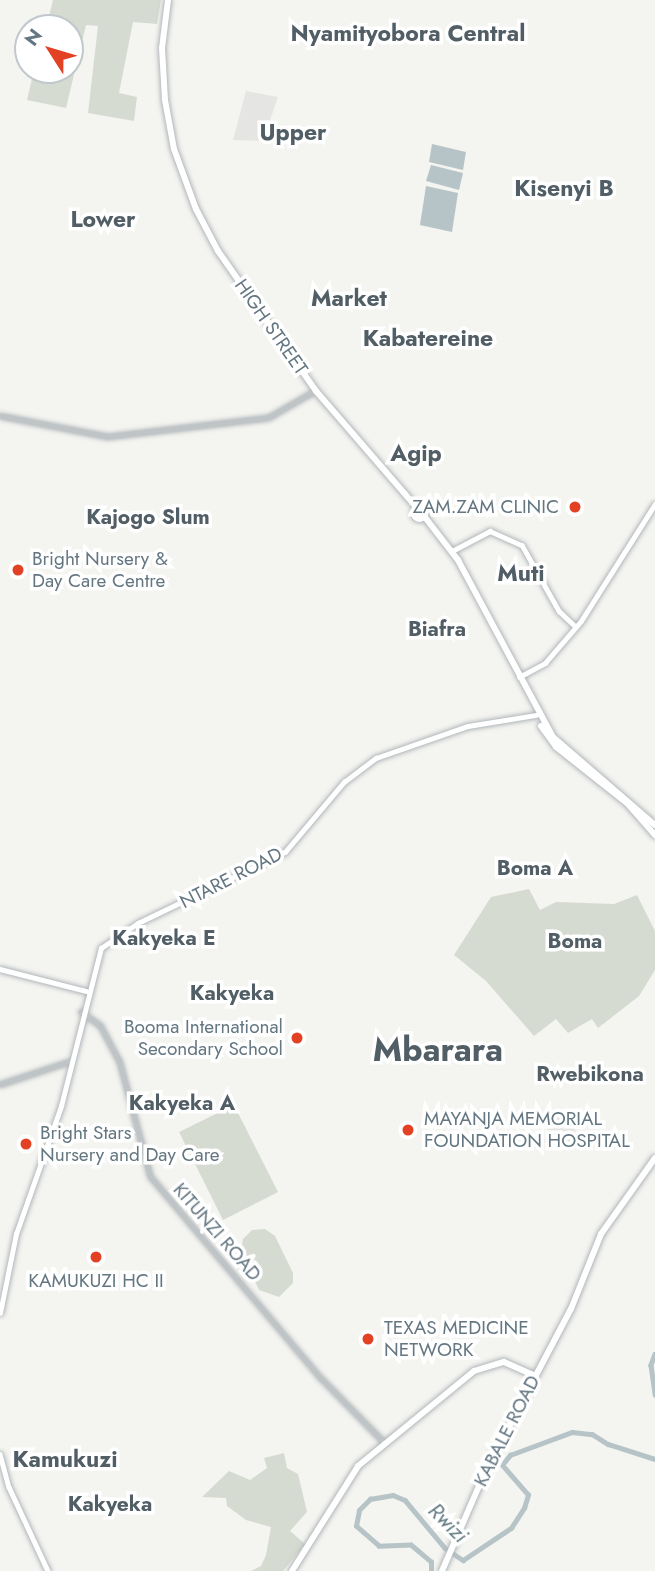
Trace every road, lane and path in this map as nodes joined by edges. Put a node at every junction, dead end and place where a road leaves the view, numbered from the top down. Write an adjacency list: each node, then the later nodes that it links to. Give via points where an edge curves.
1 (167, 0): 2 (main road, HIGH STREET, via 163,73 170,130 186,185 218,251)
2 (316, 391): 3 (street, via 270,418 108,437); 5 (main road, HIGH STREET)
3 (0, 416)
4 (655, 504): 6 (main road)
5 (452, 551): 6 (main road, via 490,531 522,545 559,611); 7 (main road)
6 (576, 627): 7 (main road, via 545,663)
7 (519, 675): 8 (main road); 9 (main road)
8 (536, 715): 9 (main road); 13 (main road, NTARE ROAD, via 468,726 363,765 329,797 285,852 107,942 96,957)
9 (546, 730): 10 (main road); 11 (main road, via 556,747 627,803)
10 (655, 825)
11 (655, 835)
12 (0, 969): 13 (main road)
13 (86, 992): 14 (main road, NTARE ROAD)
14 (81, 1012): 15 (main road, NTARE ROAD); 21 (street, KITUNZI ROAD, via 101,1026 120,1061 151,1177 322,1379)
15 (70, 1062): 16 (street); 18 (main road, NTARE ROAD, via 61,1106 16,1234)
16 (0, 1085)
17 (655, 1158): 19 (main road, KABALE ROAD, via 605,1226 571,1309)
18 (0, 1313)
19 (535, 1376): 20 (main road, via 494,1361); 20 (main road, via 493,1359 472,1370); 25 (main road, KABALE ROAD)
20 (459, 1385): 21 (main road)
21 (385, 1443): 24 (main road, via 349,1478)
22 (0, 1454): 23 (main road, via 9,1487)
23 (48, 1571)
24 (292, 1571)
25 (442, 1571)

